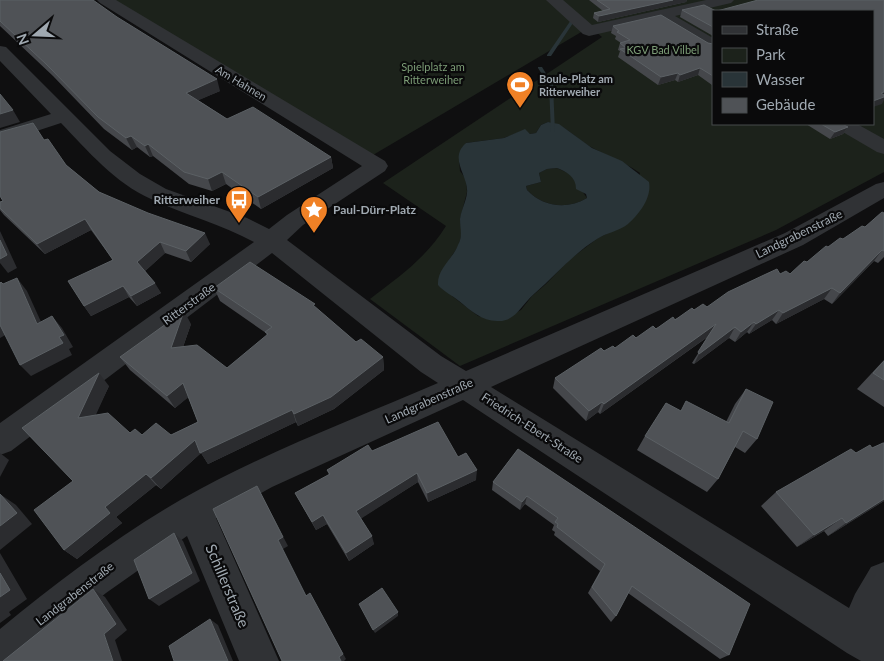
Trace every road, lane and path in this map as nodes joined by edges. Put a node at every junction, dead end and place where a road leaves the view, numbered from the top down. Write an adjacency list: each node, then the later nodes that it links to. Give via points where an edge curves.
1 (105, 0): 11 (street, Am Hahnen)
2 (554, 0): 4 (street, via 589,31)
3 (726, 0): 4 (street)
4 (662, 15): 5 (street)
5 (712, 44)
6 (0, 51): 7 (street, Friedrich-Ebert-Straße)
7 (63, 116): 9 (street); 13 (street, Friedrich-Ebert-Straße, via 114,165 140,184 158,194 239,224)
8 (845, 125): 10 (street)
9 (0, 137)
10 (884, 148)
11 (377, 166): 13 (street, Ritterstraße, via 295,220)
12 (884, 189): 14 (street, Landgrabenstraße, via 794,239)
13 (272, 241): 14 (street, Friedrich-Ebert-Straße, via 431,364); 15 (street, Ritterstraße)
14 (465, 385): 16 (street, Landgrabenstraße, via 260,476); 18 (street, Friedrich-Ebert-Straße)
15 (0, 441)
16 (192, 512): 19 (street, Landgrabenstraße, via 126,554); 20 (street, Schillerstraße, via 204,531)
17 (884, 580): 18 (street, via 868,607)
18 (872, 646)
19 (0, 654)
20 (259, 661)

